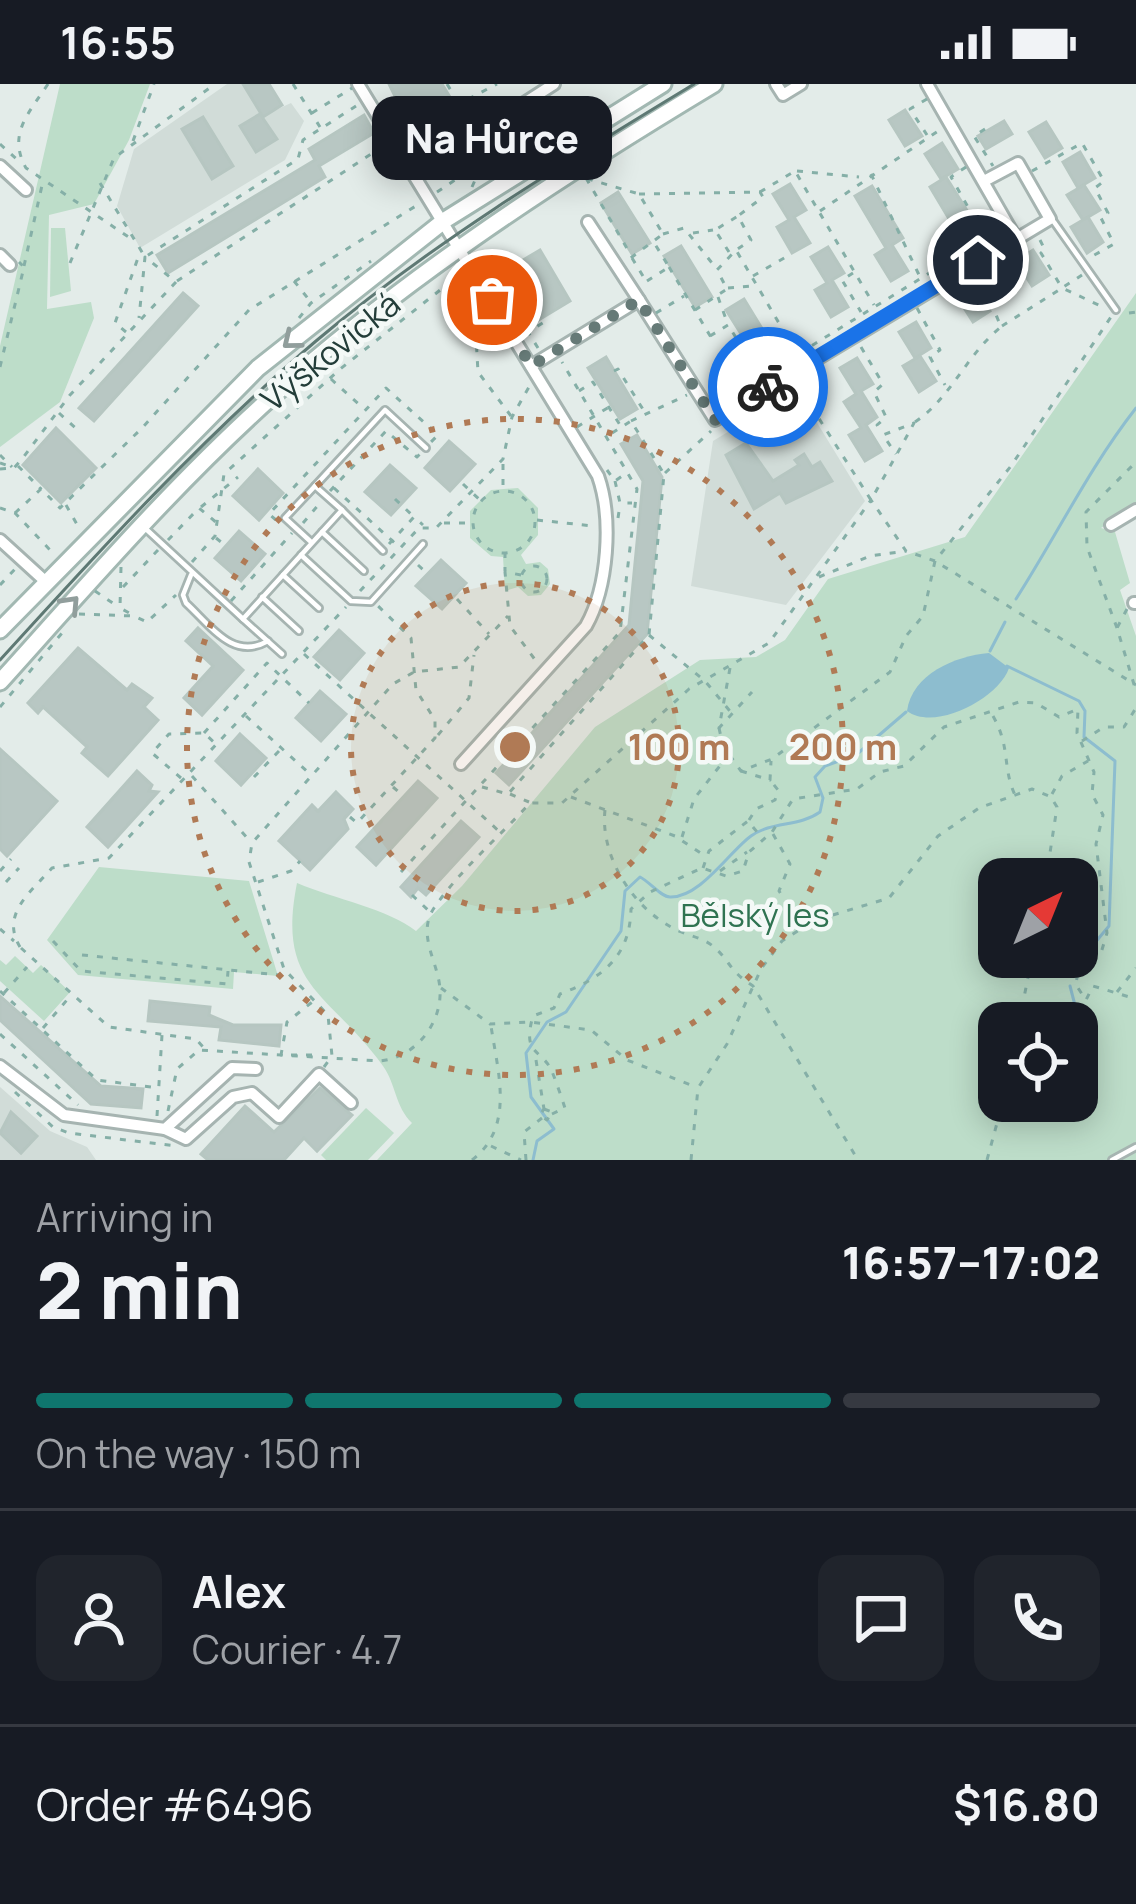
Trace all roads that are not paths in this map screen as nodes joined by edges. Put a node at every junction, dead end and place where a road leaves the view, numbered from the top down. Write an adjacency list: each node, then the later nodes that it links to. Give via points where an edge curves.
1 (358, 84): 14 (street)
2 (554, 84): 8 (street)
3 (663, 84): 14 (street, Výškovická)
4 (714, 84): 14 (street, Výškovická)
5 (776, 84): 6 (street, via 783,95)
6 (801, 84)
7 (923, 84): 10 (street)
8 (490, 125)
9 (0, 166): 11 (street)
10 (986, 180): 12 (street, via 1018,163); 15 (street)
11 (26, 190)
12 (1052, 221): 15 (street); 19 (lane)
13 (588, 222): 18 (street)
14 (453, 233): 20 (street); 26 (street, Výškovická); 36 (street, Výškovická, one-way to 36, via 257,368)
15 (1016, 237): 18 (street, via 715,420)
16 (0, 255): 17 (street)
17 (17, 264)
18 (636, 296): 20 (street)
19 (1116, 310)
20 (534, 371): 45 (street, via 606,500 599,603)
21 (426, 448): 22 (lane, via 385,410)
22 (315, 486): 23 (lane); 29 (lane, via 285,518)
23 (342, 510): 27 (lane); 31 (lane)
24 (1136, 510): 25 (street)
25 (1111, 525)
26 (142, 526): 33 (lane); 44 (street, Výškovická, one-way to 26)
27 (322, 532): 29 (lane); 34 (lane)
28 (0, 540): 36 (street)
29 (312, 543): 32 (lane)
30 (424, 544): 32 (lane, via 371,602 351,601)
31 (383, 550)
32 (302, 555): 35 (lane)
33 (190, 570): 39 (lane); 42 (lane, via 186,604 235,648)
34 (364, 571)
35 (283, 575): 37 (lane); 38 (lane)
36 (45, 580): 40 (street, Výškovická)
37 (262, 597): 39 (lane); 41 (lane)
38 (319, 608)
39 (243, 619): 42 (lane)
40 (0, 630)
41 (299, 631)
42 (268, 641): 43 (lane)
43 (282, 654)
44 (0, 682)
45 (461, 764)
46 (0, 1066): 49 (street, via 64,1115)
47 (256, 1069): 49 (street, via 232,1068)
48 (351, 1103): 49 (street, via 319,1074 279,1117 252,1093 233,1097 186,1138)
49 (166, 1124)
50 (1136, 1147): 51 (lane)
51 (1112, 1160)

